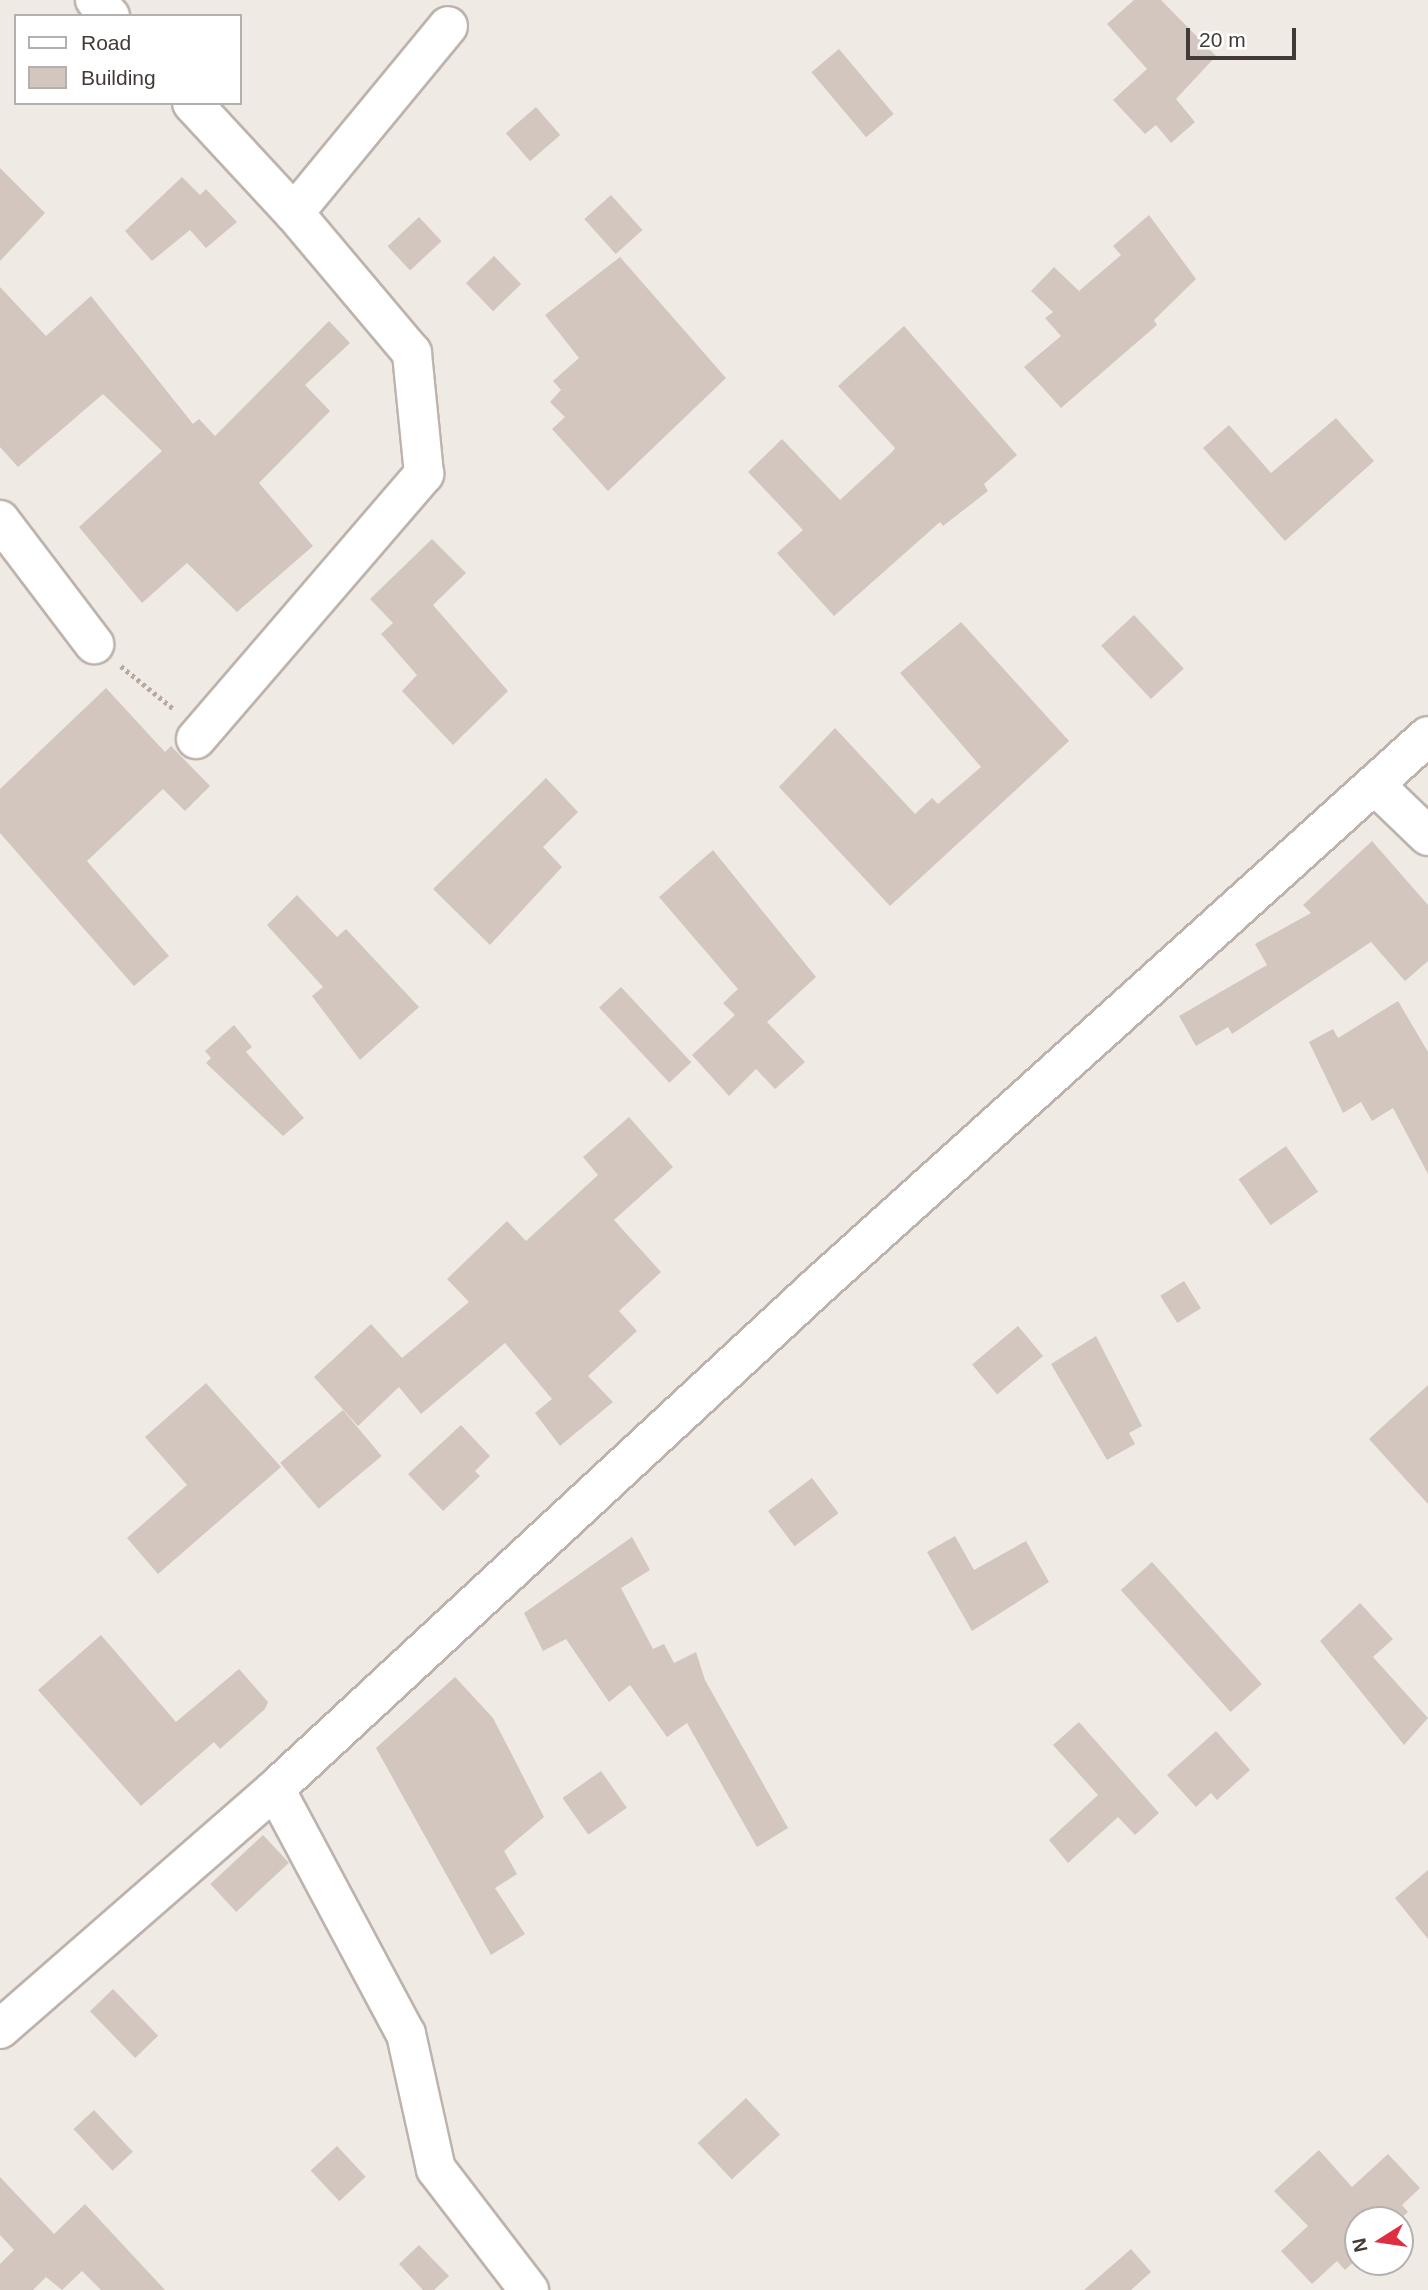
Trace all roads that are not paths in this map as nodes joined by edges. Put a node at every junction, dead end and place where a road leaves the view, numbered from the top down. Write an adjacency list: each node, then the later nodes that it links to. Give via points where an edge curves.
1 (96, 0): 2 (street)
2 (108, 14)
3 (448, 26): 5 (street)
4 (194, 105): 5 (street)
5 (294, 213): 8 (street, via 412,353 424,474)
6 (0, 520): 7 (street)
7 (94, 644)
8 (199, 735)
9 (1428, 736): 10 (street)
10 (1376, 786): 11 (street); 12 (street, via 818,1286)
11 (1428, 836)
12 (275, 1789): 13 (street); 14 (street, via 406,2034 436,2169)
13 (0, 2029)
14 (528, 2290)

